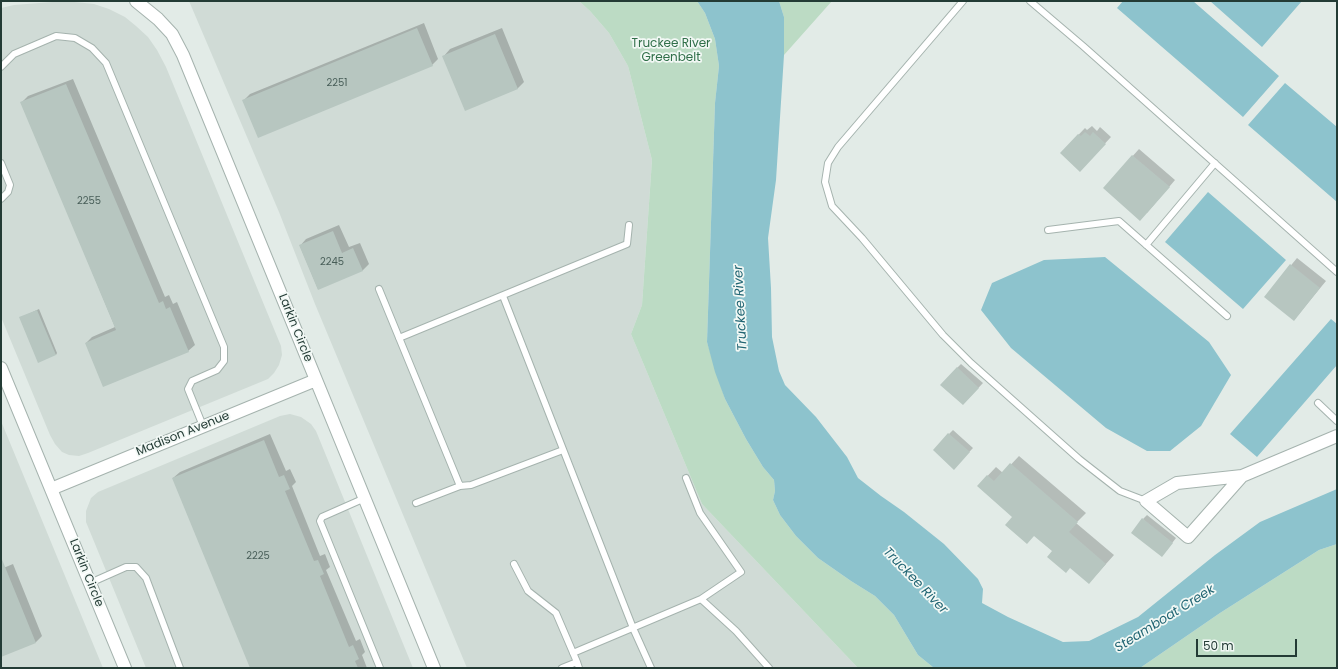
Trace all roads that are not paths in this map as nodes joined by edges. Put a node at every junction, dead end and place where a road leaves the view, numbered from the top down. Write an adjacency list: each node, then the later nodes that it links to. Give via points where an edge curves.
1 (136, 1): 17 (street, Larkin Circle, via 172,34 183,56)
2 (963, 1): 28 (lane, via 838,147 828,163 825,182 832,206 943,335 971,363 1114,487)
3 (1030, 1): 6 (lane)
4 (1, 67): 20 (lane, via 14,54 56,36 75,38 92,48 106,63 224,347 224,361 217,370 192,381 188,389)
5 (1, 163): 7 (lane, via 10,185 8,192)
6 (1214, 164): 10 (lane); 11 (lane)
7 (1, 199)
8 (629, 225): 13 (lane, via 627,244)
9 (1048, 230): 10 (lane, via 1119,222)
10 (1146, 246): 14 (lane)
11 (1337, 272)
12 (379, 289): 15 (lane)
13 (503, 296): 15 (lane); 22 (lane)
14 (1227, 316)
15 (399, 338): 25 (lane)
16 (1, 368): 26 (street, Larkin Circle)
17 (316, 380): 20 (street, Madison Avenue); 27 (street, Larkin Circle)
18 (1318, 403): 19 (lane)
19 (1337, 421)
20 (203, 426): 26 (street, Madison Avenue)
21 (1337, 436): 23 (street)
22 (563, 450): 25 (lane, via 471,485); 33 (lane)
23 (1242, 476): 28 (street, via 1177,483); 28 (street, via 1188,537)
24 (686, 478): 32 (lane, via 700,512 741,572)
25 (460, 486): 29 (lane)
26 (51, 489): 31 (street, Larkin Circle)
27 (365, 498): 38 (lane, via 322,517 320,521); 39 (street, Larkin Circle)
28 (1146, 500)
29 (416, 503)
30 (514, 564): 34 (lane, via 528,591 556,613)
31 (90, 583): 36 (street, Larkin Circle); 37 (lane, via 126,567 136,567 146,578)
32 (702, 599): 33 (lane); 42 (lane, via 736,631)
33 (633, 628): 34 (lane); 41 (lane)
34 (573, 653): 35 (lane)
35 (578, 665): 40 (lane)
36 (125, 668)
37 (180, 668)
38 (380, 668)
39 (434, 668)
40 (562, 668)
41 (651, 668)
42 (769, 668)

